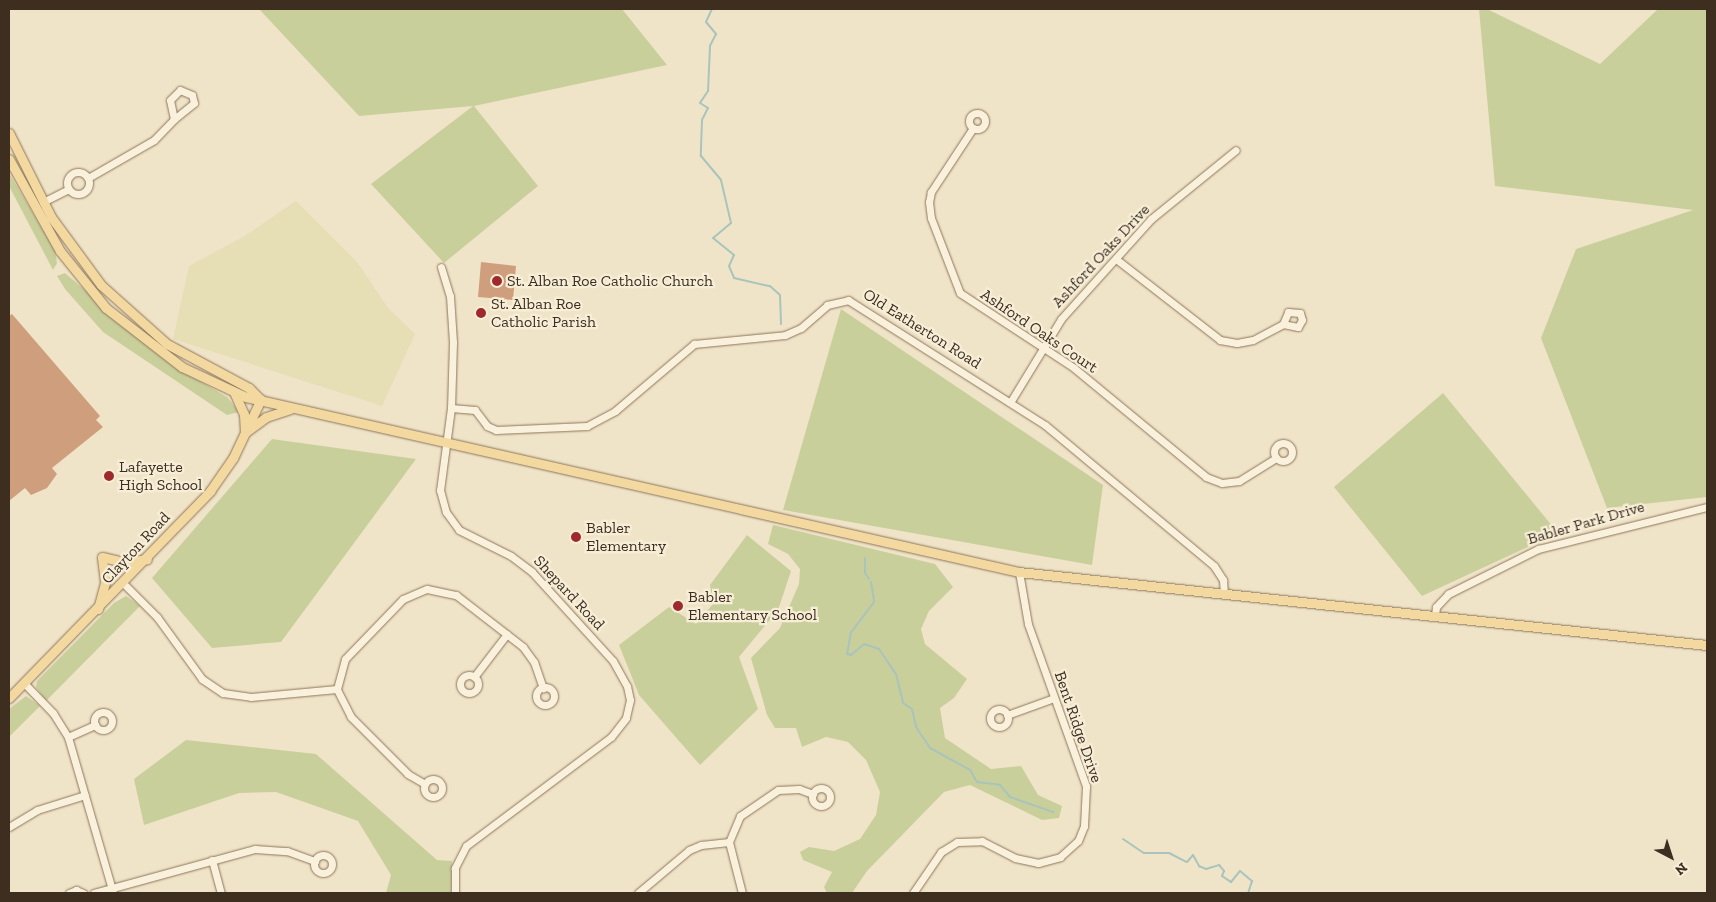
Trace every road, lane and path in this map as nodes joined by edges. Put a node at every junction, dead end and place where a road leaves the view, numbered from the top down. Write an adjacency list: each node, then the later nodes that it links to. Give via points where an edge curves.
1 (174, 119): 6 (street, via 154,140)
2 (973, 128): 13 (street, Ashford Oaks Court, via 931,192 931,218 960,293)
3 (9, 133): 9 (main road)
4 (1236, 150): 10 (street, Ashford Oaks Drive, via 1151,219)
5 (9, 159): 8 (main road)
6 (88, 178): 7 (street, via 84,193 74,194); 7 (street, via 82,173 72,174 67,179)
7 (68, 189): 9 (street)
8 (26, 193): 9 (main road); 14 (main road, via 64,257 106,308 163,354)
9 (43, 202): 15 (main road, via 87,269 136,319 178,351 249,388)
10 (1116, 259): 12 (street, via 1220,340 1245,342); 13 (street, Ashford Oaks Drive, via 1061,320)
11 (441, 267): 17 (street, Shepard Road, via 451,309)
12 (1283, 324)
13 (1043, 348): 16 (street, Ashford Oaks Drive); 21 (street, Ashford Oaks Court, via 1206,477 1222,483 1239,481)
14 (234, 392): 15 (main road); 19 (main road, via 244,414)
15 (261, 399): 18 (main road); 19 (main road, Clayton Road)
16 (1011, 401): 17 (street, Old Eatherton Road, via 854,302 841,300 827,304 801,328 785,336 694,344 616,411 586,426 496,430 487,426 475,410); 26 (street, Old Eatherton Road, via 1214,566 1224,580)
17 (451, 408): 20 (street, Shepard Road)
18 (291, 409): 19 (main road, via 266,417); 20 (main road)
19 (245, 433): 23 (main road, Clayton Road, via 218,481)
20 (447, 442): 24 (main road, via 905,549); 52 (street, Shepard Road, via 440,490 451,521 459,530 511,556 532,572 612,661 627,686 630,700 626,718 611,737 466,846 455,868)
21 (1276, 458)
22 (1707, 507): 28 (street, Babler Park Drive, via 1538,549 1448,594 1436,608)
23 (147, 559): 25 (main road, Clayton Road); 27 (main road, via 124,562 102,557 104,582)
24 (1019, 572): 26 (main road); 36 (street, Bent Ridge Drive, via 1023,608)
25 (124, 584): 27 (main road, Clayton Road); 34 (street, via 156,617 202,679 218,691 252,698)
26 (1224, 593): 28 (main road)
27 (98, 609): 32 (main road, Clayton Road)
28 (1435, 616): 30 (main road)
29 (507, 634): 31 (street); 33 (street, via 530,655); 34 (street, via 450,592 420,590 403,599 345,659)
30 (1707, 645)
31 (474, 677)
32 (24, 683): 35 (main road, Clayton Road); 39 (street, via 52,713)
33 (542, 688)
34 (337, 689): 40 (street, via 351,717 408,774)
35 (9, 698)
36 (1054, 698): 37 (street); 55 (street, Bent Ridge Drive, via 1086,786 1087,816 1078,841 1060,857 1038,864 1015,858 982,841 957,842 941,852)
37 (1007, 715)
38 (95, 725): 39 (street)
39 (68, 737): 42 (street)
40 (425, 784)
41 (813, 794): 44 (street, via 789,789 766,796 740,816)
42 (86, 795): 43 (street, via 37,810); 47 (street)
43 (9, 827)
44 (730, 842): 53 (street, via 701,845 690,850); 54 (street)
45 (212, 860): 46 (street, via 267,849); 47 (street); 51 (street)
46 (315, 861)
47 (113, 891): 50 (street)
48 (69, 893): 49 (street, via 76,890)
49 (83, 893)
50 (94, 893)
51 (221, 893)
52 (455, 893)
53 (638, 893)
54 (742, 893)
55 (913, 893)

